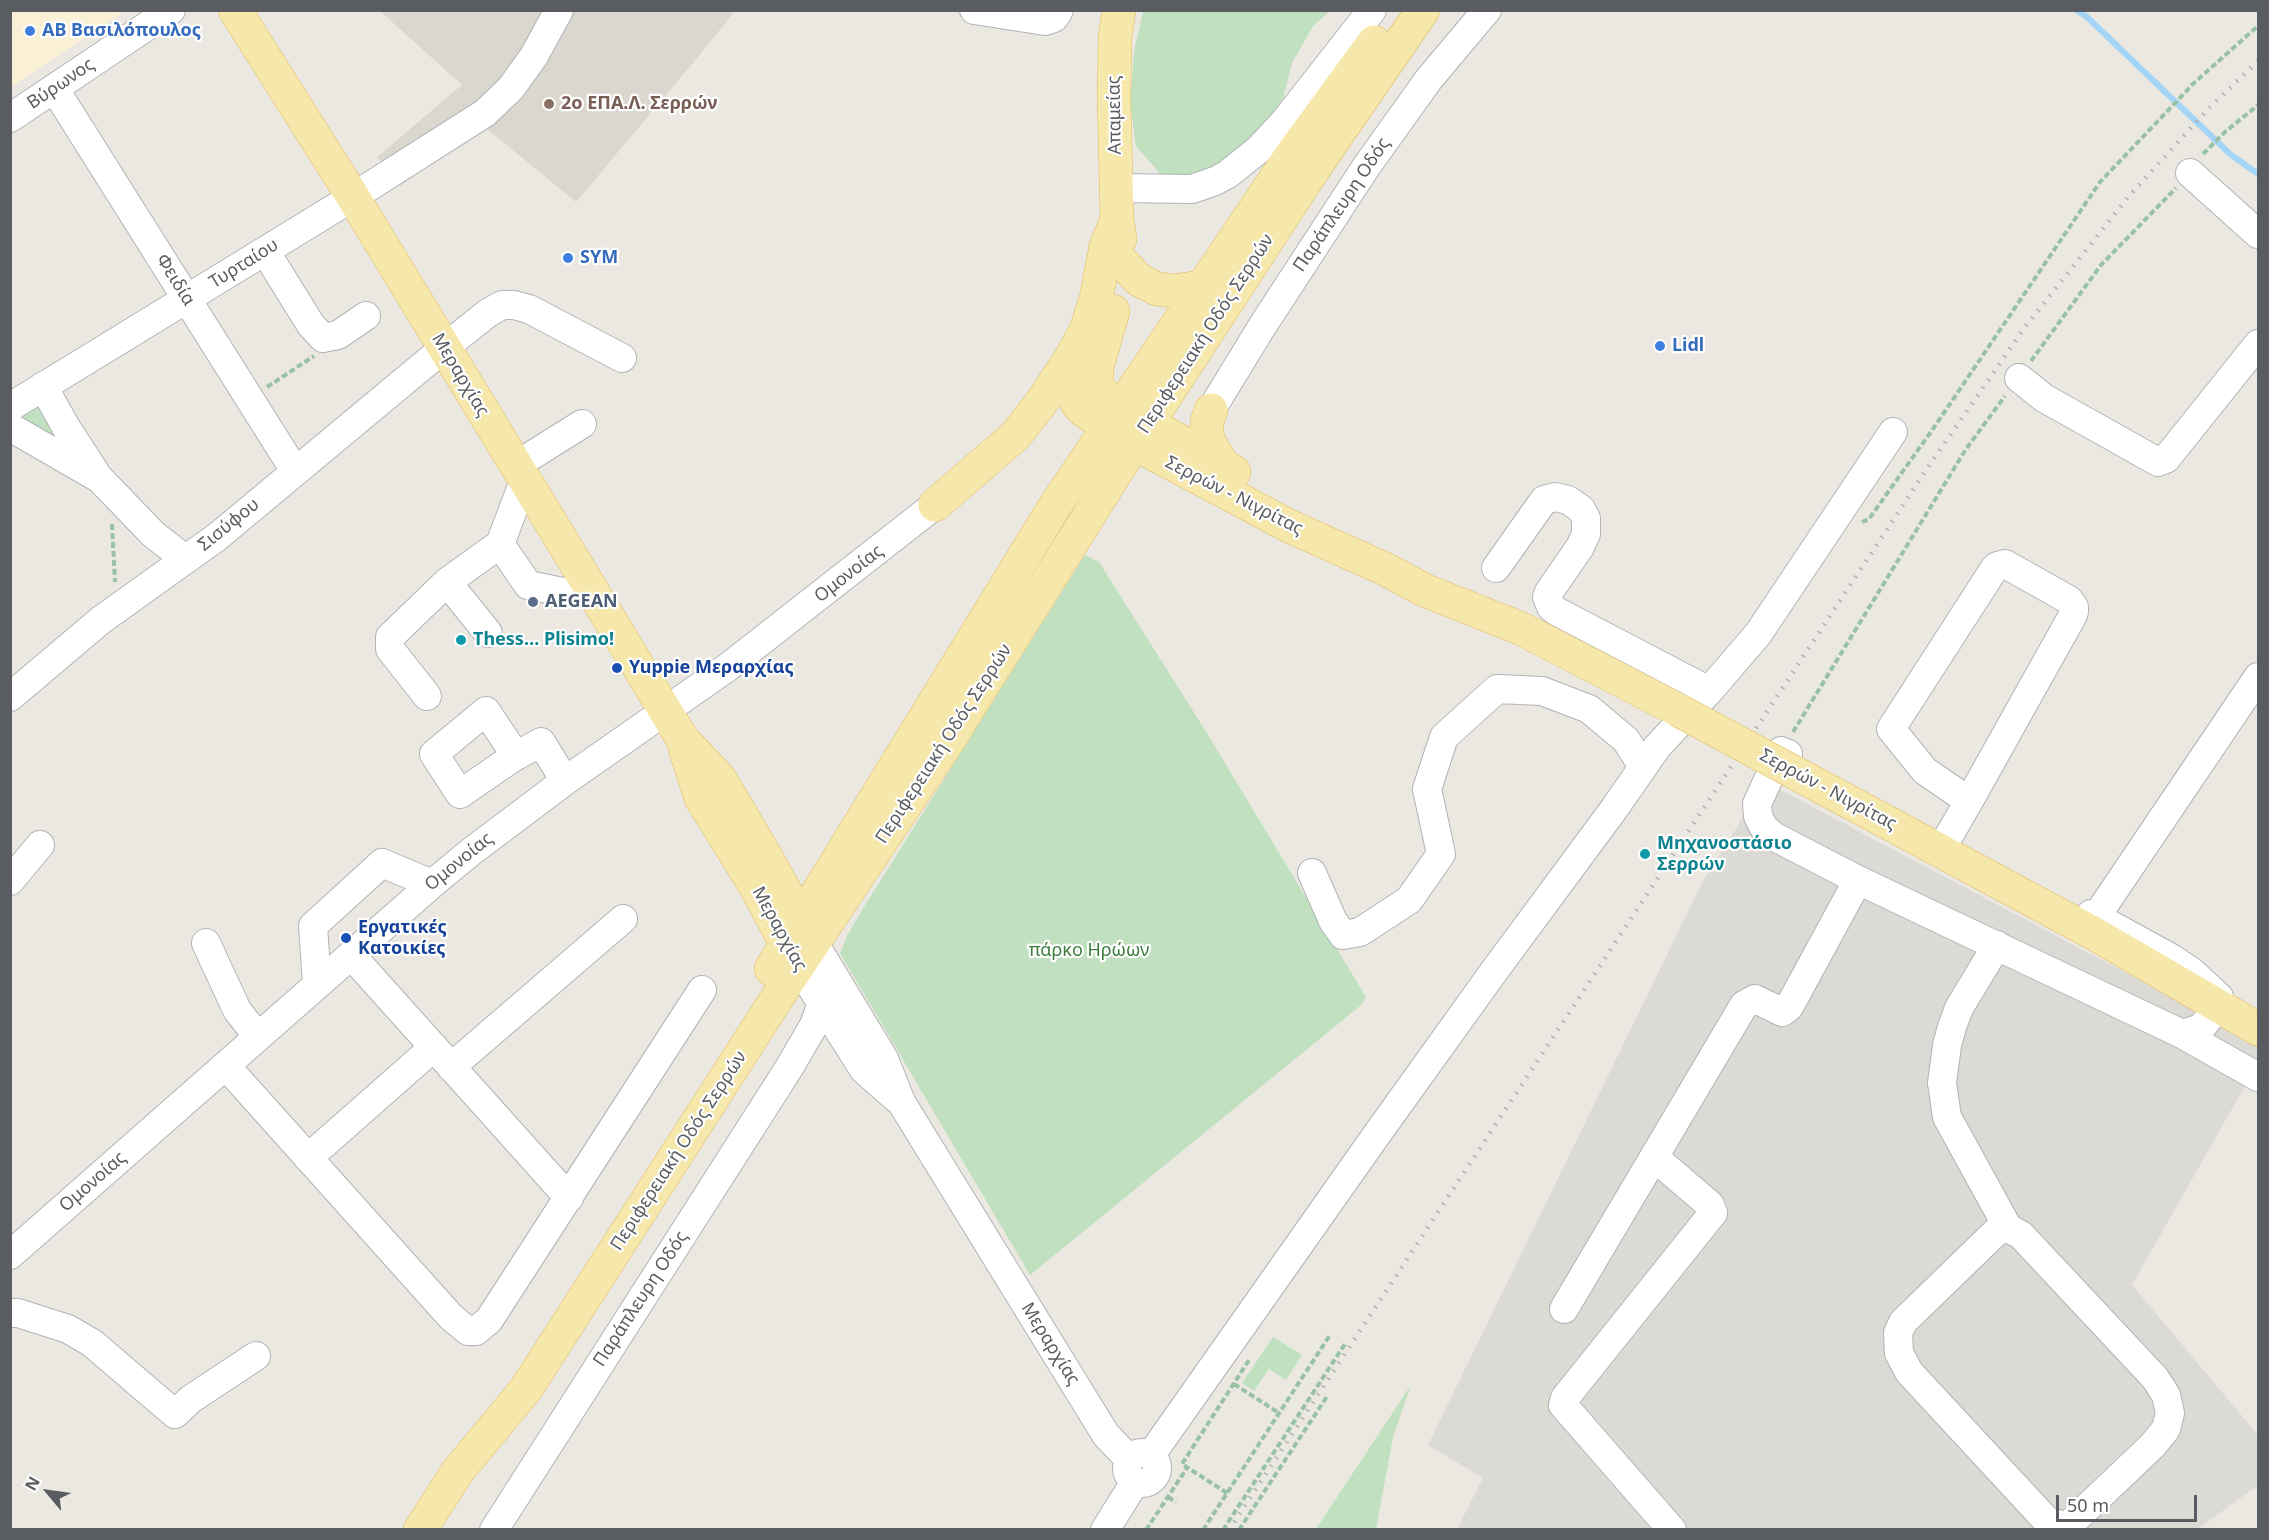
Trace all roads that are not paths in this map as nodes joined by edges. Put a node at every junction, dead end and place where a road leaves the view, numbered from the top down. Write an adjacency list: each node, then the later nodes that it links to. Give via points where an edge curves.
1 (171, 10): 11 (street, Βύρωνος)
2 (235, 10): 14 (main road, Μεραρχίας)
3 (559, 10): 14 (street, Τυρταίου, via 511,88 485,112)
4 (974, 10): 5 (street, via 1045,21 1054,18)
5 (1059, 10)
6 (1119, 10): 15 (main road, Απαμείας, via 1114,66)
7 (1372, 10): 15 (street, via 1285,121 1228,174 1202,186)
8 (1400, 10): 19 (main road, Περιφερειακή Οδός Σερρών, via 1292,154)
9 (1423, 10): 31 (main road, Περιφερειακή Οδός Σερρών)
10 (1487, 10): 29 (street, Παράπλευρη Οδός, via 1365,167)
11 (54, 88): 12 (street, Βύρωνος); 20 (street, Φειδία)
12 (10, 118)
13 (2190, 173): 16 (street)
14 (353, 197): 17 (street, Τυρταίου); 23 (main road, Μεραρχίας)
15 (1117, 203): 18 (main road, Σερρών - Νιγρίτας); 24 (main road, Σερρών - Νιγρίτας, via 1096,299)
16 (2259, 234)
17 (265, 251): 20 (street, Τυρταίου); 21 (street, via 323,338 338,334)
18 (1121, 261): 19 (main road, via 1140,280 1157,289 1175,291); 31 (main road, Σερρών - Νιγρίτας, via 1115,303 1096,375 1099,388)
19 (1205, 286): 31 (main road, Περιφερειακή Οδός Σερρών)
20 (187, 299): 27 (street, Τυρταίου); 35 (street, Φειδία)
21 (366, 316)
22 (2259, 344): 26 (street, via 2166,459 2158,462 2044,398)
23 (444, 348): 25 (street, Σισύφου, via 488,313 507,304 529,309); 35 (street, Σισύφου); 36 (main road, Μεραρχίας)
24 (1072, 356): 31 (main road, Σερρών - Νιγρίτας, via 1071,385 1084,411); 38 (main road, via 1015,436)
25 (622, 358)
26 (2019, 378)
27 (44, 386): 28 (street, Τυρταίου); 37 (street)
28 (10, 407)
29 (1210, 410): 31 (main road, via 1192,425); 34 (main road, via 1209,442)
30 (582, 424): 36 (street)
31 (1135, 426): 34 (main road, Σερρών - Νιγρίτας); 42 (main road, Σερρών - Νιγρίτας, via 1289,526); 58 (main road, Περιφερειακή Οδός Σερρών, via 977,630); 67 (main road, Περιφερειακή Οδός Σερρών, via 948,741)
32 (10, 427): 37 (street)
33 (1893, 432): 47 (street, via 1758,634)
34 (1224, 466): 42 (main road, Σερρών - Νιγρίτας)
35 (295, 471): 40 (street, Σισύφου)
36 (520, 474): 39 (street); 50 (main road, Μεραρχίας)
37 (103, 483): 40 (street, via 153,534)
38 (935, 505): 50 (street, Ομονοίας, via 758,645)
39 (501, 544): 43 (street); 44 (street, via 528,585)
40 (185, 559): 49 (street, Σισύφου, via 117,608)
41 (1496, 568): 47 (street, via 1544,500 1568,500 1586,518 1586,534 1549,592 1551,607)
42 (1387, 570): 56 (main road, Σερρών - Νιγρίτας, bridge, via 1424,590 1532,634)
43 (447, 582): 45 (street); 48 (street, via 388,641)
44 (563, 592)
45 (488, 633)
46 (2259, 677): 64 (street)
47 (1709, 691): 53 (street)
48 (427, 696)
49 (10, 697)
50 (666, 712): 51 (main road, Μεραρχίας); 54 (street, Ομονοίας)
51 (682, 740): 59 (main road, Μεραρχίας, via 720,779); 67 (main road, Μεραρχίας, via 701,798 756,887)
52 (516, 756): 54 (street, via 541,742)
53 (1643, 767): 60 (street, via 1626,740 1589,709 1542,691 1497,689 1443,739 1427,789 1441,854 1409,900 1360,932 1343,935); 91 (street)
54 (565, 781): 63 (street, Ομονοίας)
55 (1969, 801): 55 (street, via 2074,611 2069,600 2005,564 1994,569 1891,729 1925,771); 56 (street)
56 (1940, 842): 61 (street, via 1781,751 1757,804 1764,828); 64 (street); 73 (main road, Σερρών - Νιγρίτας)
57 (40, 845): 62 (street)
58 (842, 854): 59 (main road, via 796,874); 67 (main road, Περιφερειακή Οδός Σερρών)
59 (766, 857): 67 (main road, Μεραρχίας)
60 (1312, 873)
61 (1858, 880): 68 (street); 83 (street, via 1790,1007 1782,1012 1755,999 1747,1002)
62 (10, 881)
63 (432, 884): 69 (street, Ομονοίας); 70 (street, via 382,863 313,926)
64 (2096, 917): 73 (street, via 2192,972 2219,997)
65 (623, 919): 78 (street)
66 (206, 943): 76 (street, via 237,1010)
67 (800, 943): 72 (street, Μεραρχίας); 82 (street, Μεραρχίας, via 884,1059); 92 (main road, Περιφερειακή Οδός Σερρών, via 526,1389 458,1471)
68 (1997, 945): 75 (street); 86 (street, via 1952,1026 1943,1067 1943,1096 1947,1117)
69 (351, 955): 70 (street, Ομονοίας); 78 (street)
70 (318, 984): 76 (street, Ομονοίας)
71 (702, 990): 85 (street)
72 (822, 1003): 77 (street, Μεραρχίας); 80 (street, Παράπλευρη Οδός)
73 (2218, 1007): 74 (main road, Σερρών - Νιγρίτας); 75 (street, via 2201,1028)
74 (2259, 1029)
75 (2182, 1034): 81 (street)
76 (258, 1037): 79 (street, Ομονοίας)
77 (852, 1049): 80 (street, via 808,1057); 82 (street, Μεραρχίας, via 864,1070)
78 (442, 1057): 84 (street); 85 (street)
79 (225, 1066): 84 (street); 87 (street, Ομονοίας)
80 (789, 1068): 93 (street, Παράπλευρη Οδός)
81 (2259, 1077)
82 (901, 1102): 91 (street, Μεραρχίας, via 1106,1435)
83 (1654, 1157): 88 (street); 95 (street, via 1710,1205 1713,1213 1563,1405)
84 (308, 1158): 85 (street, via 454,1321 472,1332 489,1320)
85 (568, 1198)
86 (2008, 1228): 86 (street, via 2021,1235 2116,1336 2161,1386 2168,1400 2169,1423 2158,1439 2064,1526 2047,1521 1909,1372 1899,1353 1898,1333 1903,1322 1997,1231)
87 (10, 1255)
88 (1564, 1309)
89 (11, 1313): 90 (street, via 68,1329 92,1343 175,1414)
90 (256, 1356)
91 (1138, 1465): 94 (street)
92 (420, 1530)
93 (494, 1530)
94 (1105, 1530)
95 (1672, 1530)

